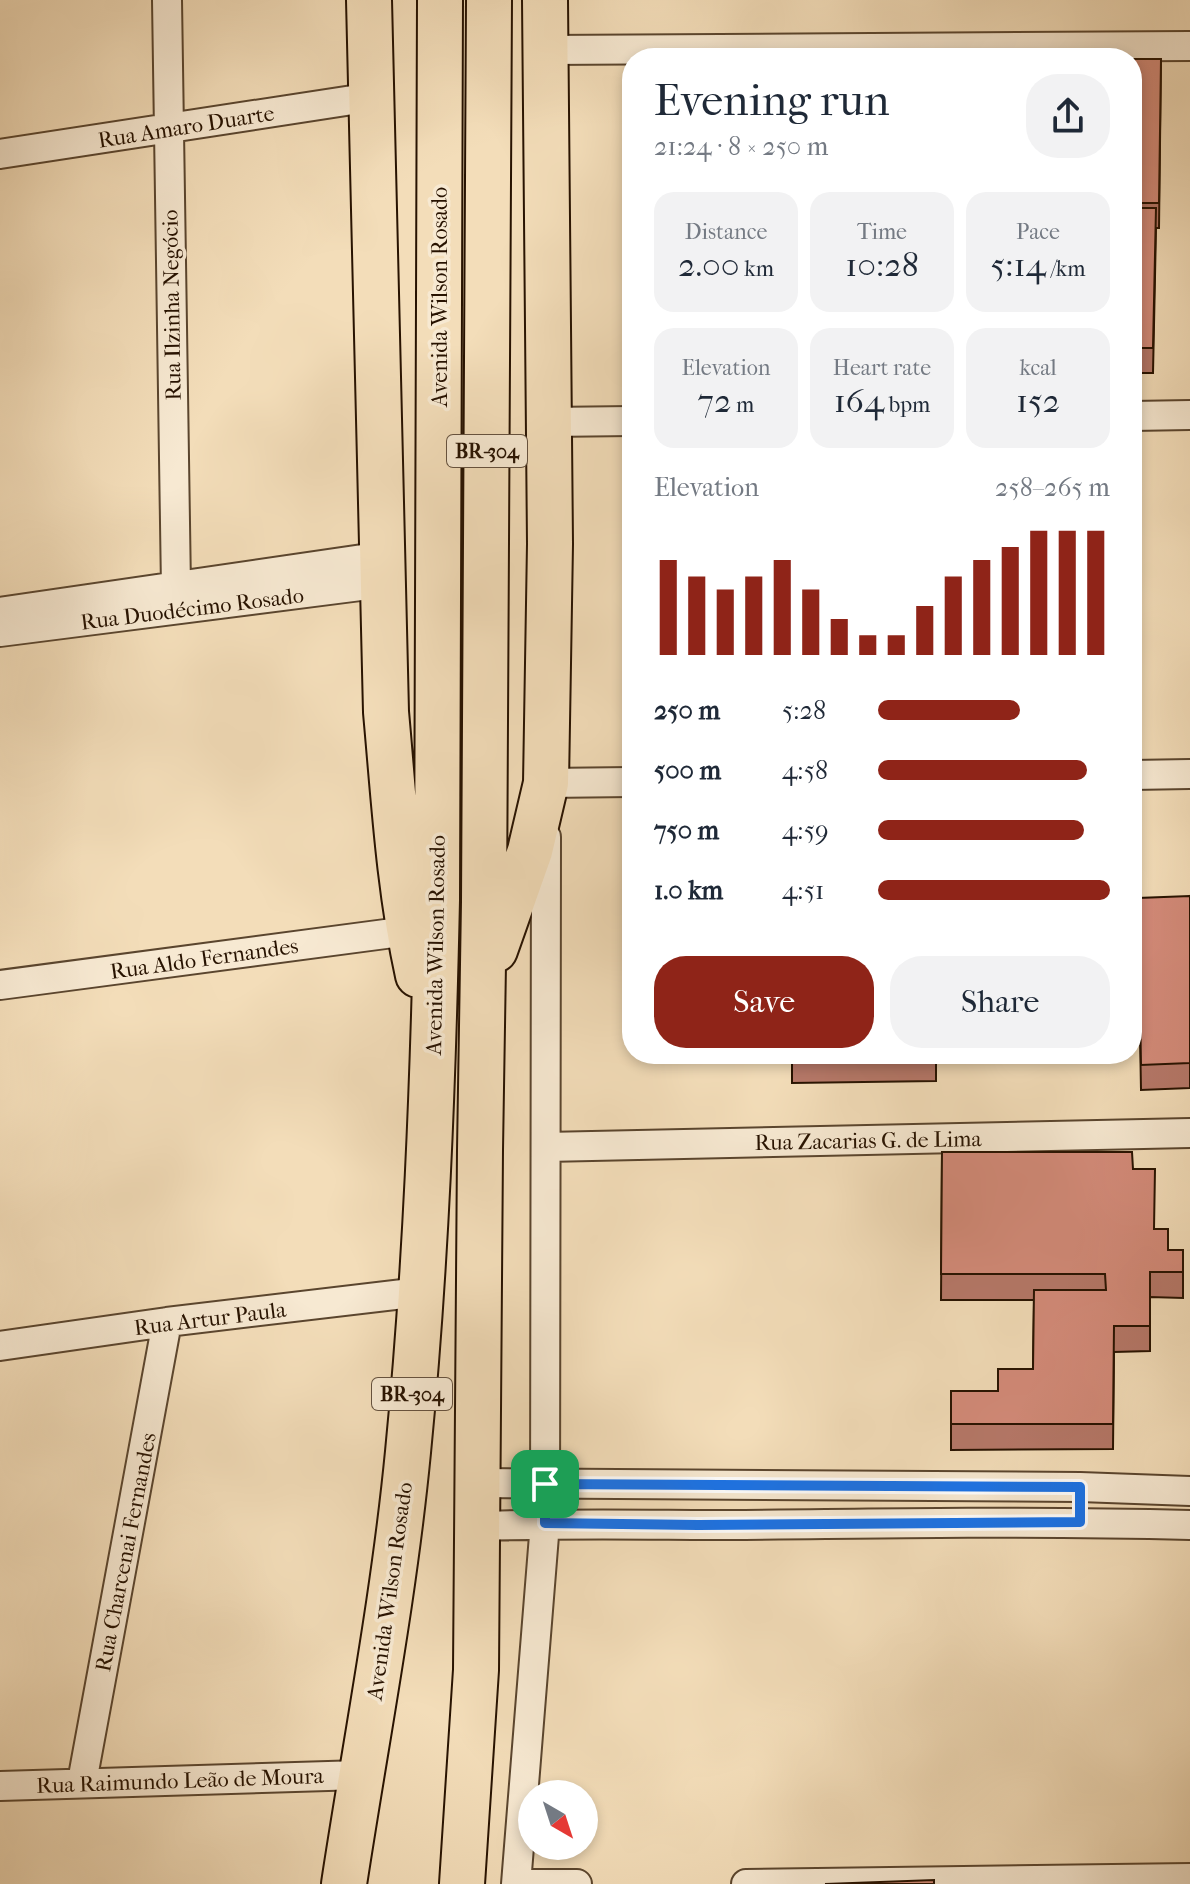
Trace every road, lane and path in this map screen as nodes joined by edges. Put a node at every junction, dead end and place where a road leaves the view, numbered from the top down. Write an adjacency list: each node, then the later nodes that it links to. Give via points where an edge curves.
1 (167, 0): 11 (street, Rua Ilzinha Negócio)
2 (369, 0): 10 (highway)
3 (440, 0): 25 (highway, Avenida Wilson Rosado / BR-304)
4 (489, 0): 26 (highway, BR-304)
5 (545, 0): 8 (highway)
6 (1190, 46): 7 (street)
7 (868, 48)
8 (545, 50): 9 (street); 16 (highway)
9 (622, 50)
10 (372, 97): 11 (street, Rua Amaro Duarte); 17 (highway)
11 (169, 129): 12 (street, Rua Amaro Duarte); 18 (street, Rua Ilzinha Negócio)
12 (0, 154)
13 (1190, 415): 14 (street)
14 (1142, 416)
15 (622, 421): 16 (street)
16 (548, 422): 24 (highway)
17 (384, 570): 18 (street, Rua Duodécimo Rosado); 25 (highway, via 386,712 395,821)
18 (177, 598): 19 (street, Rua Duodécimo Rosado); 20 (street, Rua Duodécimo Rosado)
19 (0, 612)
20 (0, 632)
21 (1190, 774): 22 (street)
22 (1142, 775)
23 (622, 782): 24 (street)
24 (546, 783): 26 (highway, via 530,851); 29 (street)
25 (423, 916): 27 (street, Rua Aldo Fernandes); 30 (highway, Avenida Wilson Rosado / BR-304, via 433,1049)
26 (483, 983): 36 (highway, BR-304)
27 (0, 985)
28 (1190, 1133): 29 (street, Rua Zacarias G. de Lima)
29 (546, 1147): 33 (street)
30 (420, 1292): 31 (street, Rua Artur Paula); 40 (highway, Avenida Wilson Rosado / BR-304, via 408,1453)
31 (167, 1322): 32 (street, Rua Artur Paula); 41 (street, Rua Charcenai Fernandes)
32 (0, 1346)
33 (545, 1484): 34 (street); 36 (street); 38 (street)
34 (1080, 1487): 35 (street); 37 (street)
35 (1190, 1491)
36 (477, 1504): 38 (street); 45 (highway, BR-304, via 476,1670)
37 (1080, 1522): 38 (street); 39 (street)
38 (545, 1523): 46 (street)
39 (1190, 1525)
40 (361, 1775): 41 (street, Rua Raimundo Leão de Moura); 44 (highway, Avenida Wilson Rosado / BR-304)
41 (82, 1782): 42 (street, Rua Raimundo Leão de Moura)
42 (0, 1786)
43 (1190, 1878): 48 (street)
44 (344, 1884)
45 (462, 1884)
46 (516, 1884): 47 (street)
47 (577, 1884)
48 (746, 1884)

